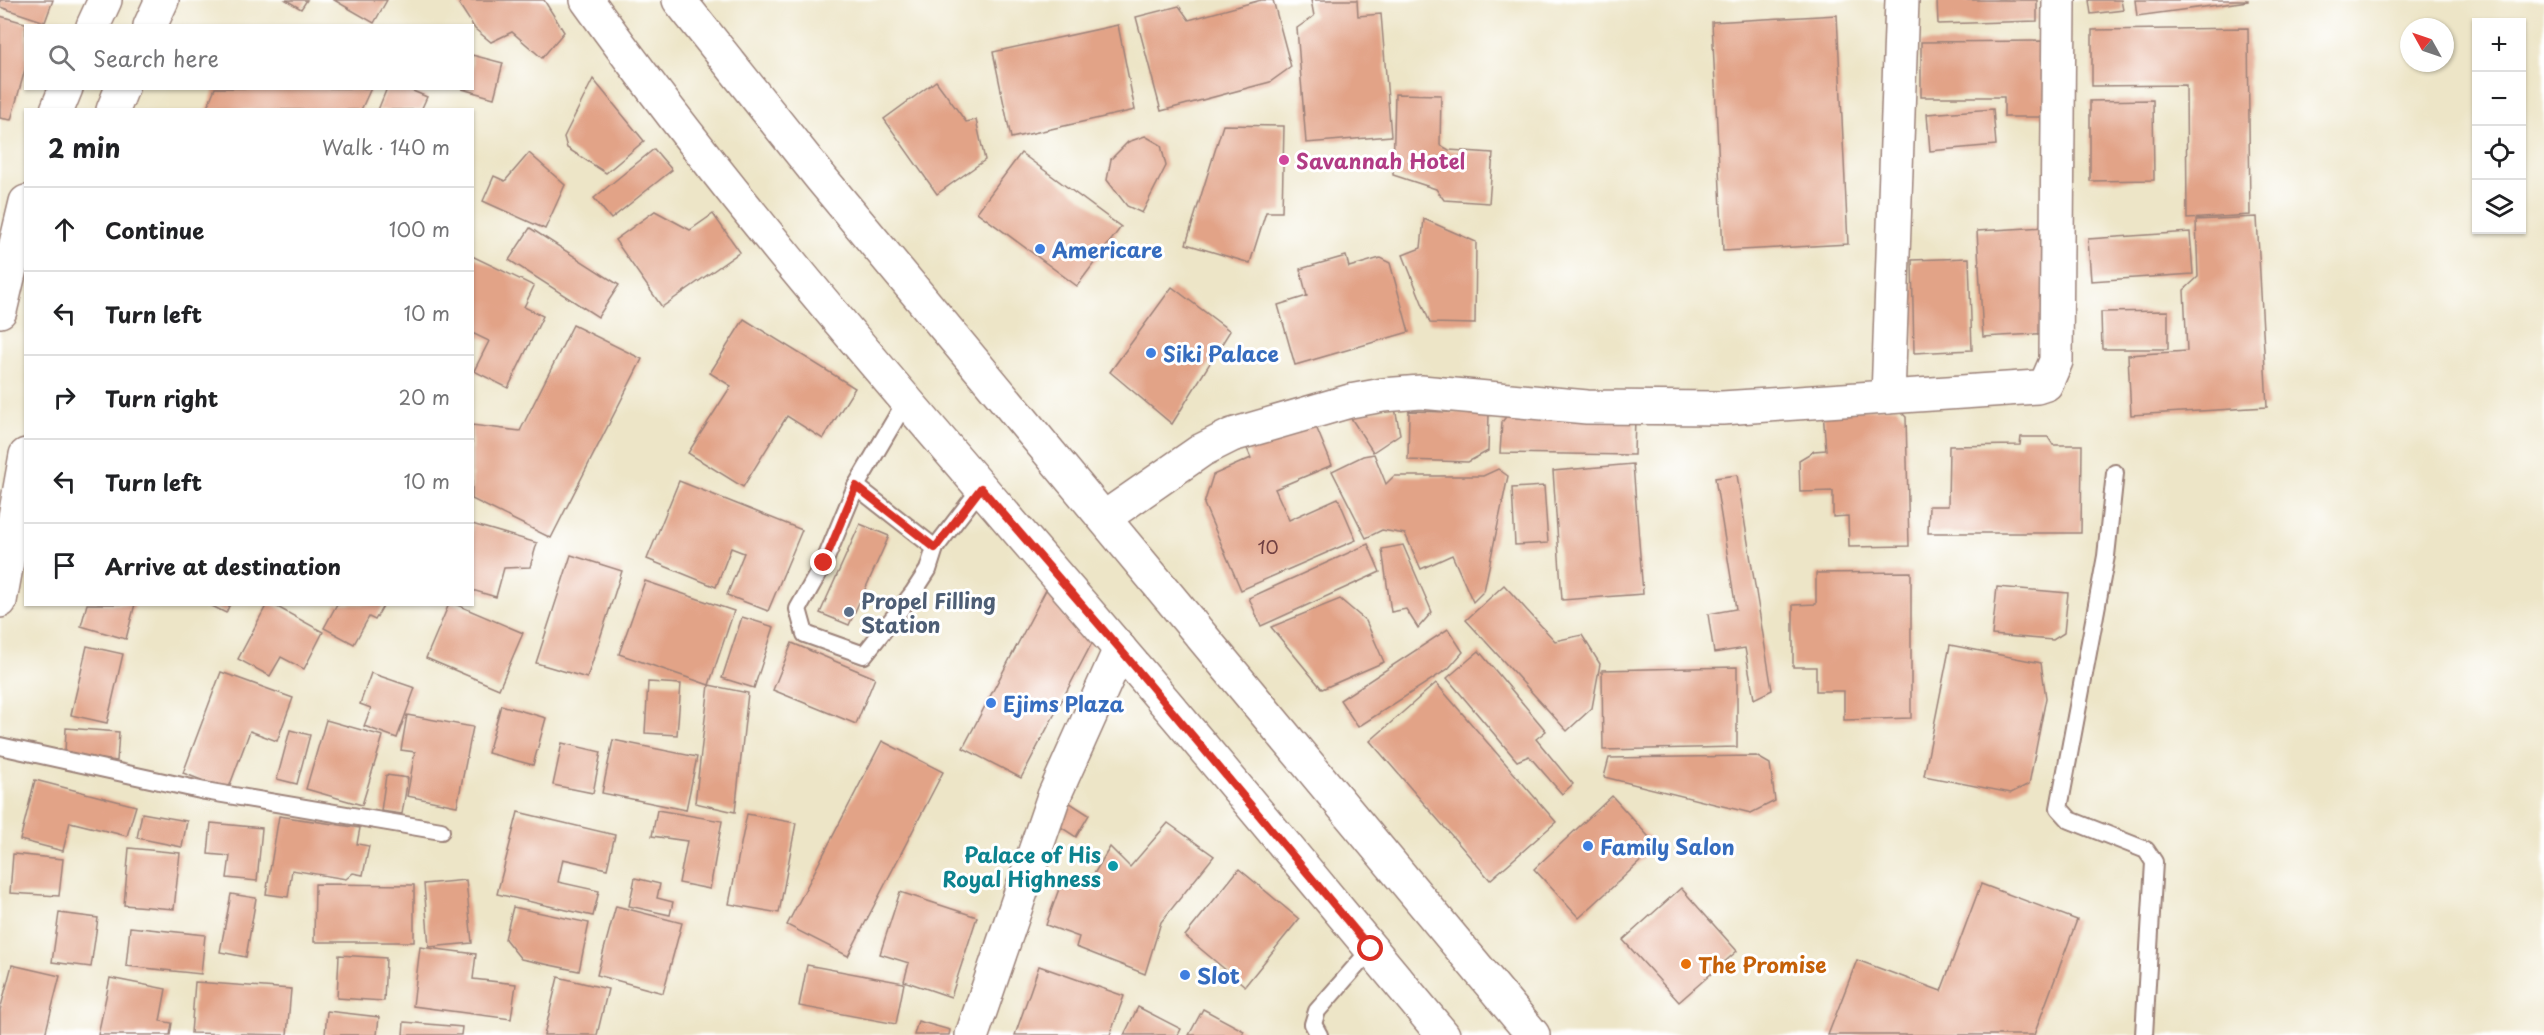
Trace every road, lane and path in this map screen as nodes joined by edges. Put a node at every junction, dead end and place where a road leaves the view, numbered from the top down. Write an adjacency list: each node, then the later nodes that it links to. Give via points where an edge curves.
1 (105, 0): 7 (main road)
2 (162, 0): 8 (main road)
3 (587, 0): 16 (main road, via 755,217)
4 (679, 0): 21 (main road, via 821,178)
5 (1902, 0): 15 (main road)
6 (2059, 0): 15 (main road, via 2056,361 2051,377 2037,387)
7 (94, 24)
8 (151, 24)
9 (65, 90): 11 (main road)
10 (121, 90): 12 (main road)
11 (58, 108)
12 (114, 108)
13 (24, 210): 14 (main road)
14 (0, 311)
15 (1888, 397): 21 (main road, via 1722,408 1587,407 1421,392 1383,395 1232,435 1202,450)
16 (906, 401): 19 (lane); 20 (main road)
17 (24, 466): 23 (main road)
18 (2115, 473): 32 (lane, via 2106,556 2059,808 2070,820 2146,850 2154,862)
19 (856, 486): 22 (lane); 22 (lane, via 824,563 798,609 805,634 864,655 913,593 928,570)
20 (981, 488): 22 (lane); 24 (main road)
21 (1104, 518): 31 (main road)
22 (935, 548)
23 (0, 601)
24 (1120, 649): 27 (main road); 29 (main road, via 1054,796)
25 (0, 746): 26 (lane, via 205,791)
26 (441, 831)
27 (1371, 949): 28 (main road); 30 (lane, via 1317,1011 1312,1024)
28 (1435, 1032)
29 (972, 1035)
30 (1319, 1035)
31 (1533, 1035)
32 (2144, 1035)

